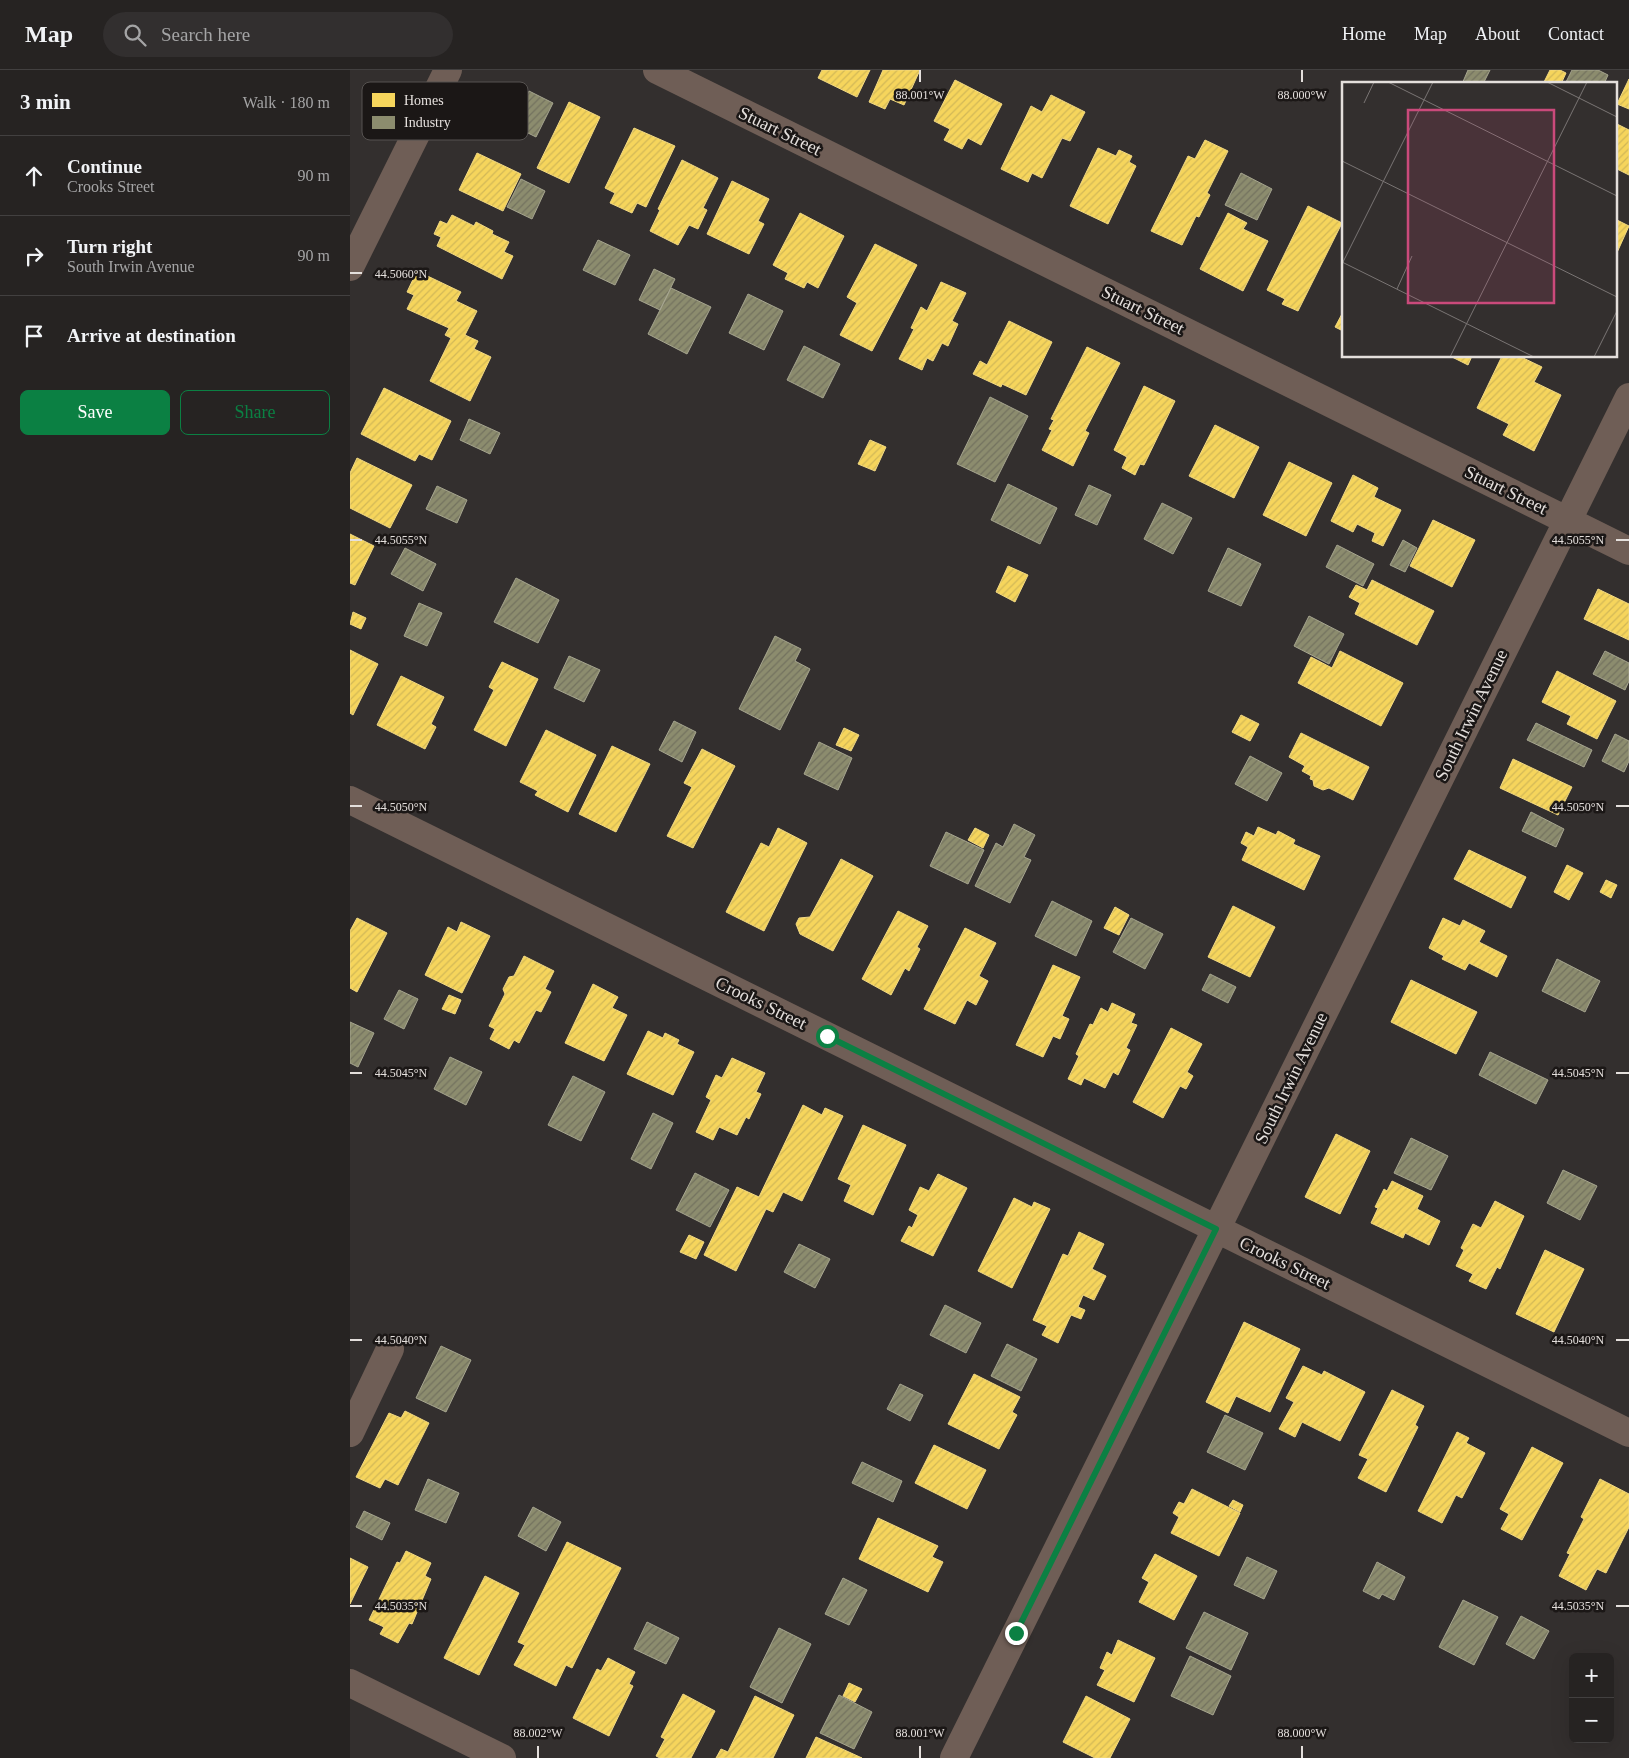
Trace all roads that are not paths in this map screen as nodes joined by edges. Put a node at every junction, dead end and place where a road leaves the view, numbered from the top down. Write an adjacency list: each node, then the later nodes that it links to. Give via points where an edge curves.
1 (448, 70): 3 (street)
2 (657, 70): 7 (street, Stuart Street)
3 (442, 82)
4 (413, 140): 5 (street)
5 (350, 267)
6 (1629, 397): 7 (street, South Irwin Avenue)
7 (1568, 521): 8 (street, Stuart Street); 10 (street, South Irwin Avenue)
8 (1629, 551)
9 (350, 800): 10 (street, Crooks Street)
10 (1216, 1229): 13 (street, Crooks Street); 16 (street, South Irwin Avenue)
11 (390, 1349): 12 (street)
12 (350, 1433)
13 (1629, 1433)
14 (350, 1683): 15 (street)
15 (502, 1758)
16 (954, 1758)

